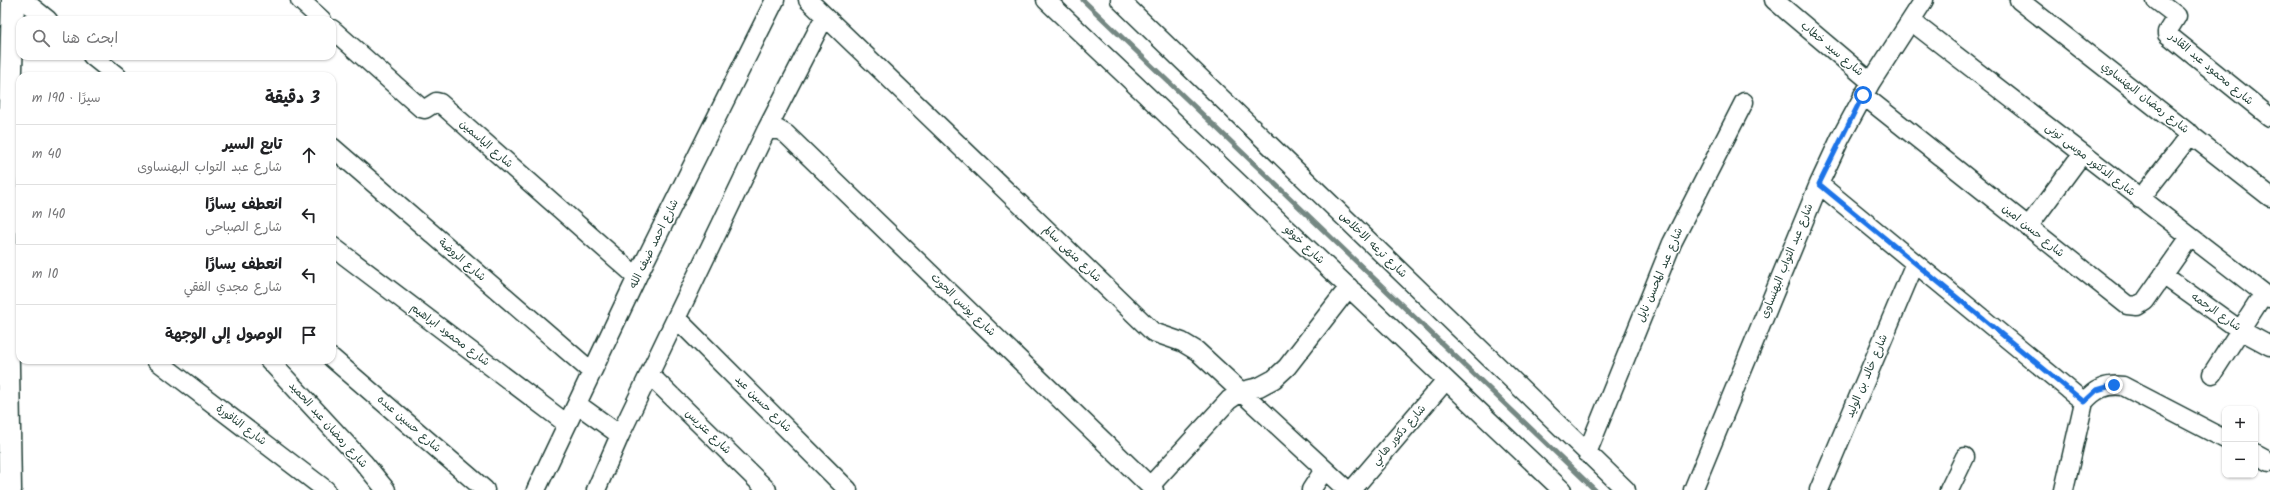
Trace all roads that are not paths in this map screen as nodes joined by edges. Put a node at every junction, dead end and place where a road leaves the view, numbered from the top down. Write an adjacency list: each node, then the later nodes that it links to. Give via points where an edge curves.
1 (13, 0): 22 (main road)
2 (23, 0): 12 (street)
3 (300, 0): 13 (street)
4 (775, 0): 37 (street, شارع احمد ضيف الله)
5 (808, 0): 14 (street, شارع منهى سالم)
6 (1046, 0): 38 (street, شارع خوفو)
7 (1120, 0): 56 (street, شارع ترعه الاخلاص)
8 (1774, 0): 19 (street, شارع سيد خطاب)
9 (1924, 0): 15 (street, شارع عبد التواب البهنساوى)
10 (2019, 0): 24 (street, شارع رمضان البهنساوي)
11 (2156, 0): 21 (street, شارع محمود عبد القادر, via 2177,16 2167,34)
12 (43, 16)
13 (318, 16)
14 (825, 16): 23 (street); 50 (street, شارع منهى سالم, via 1153,332 1182,342 1197,351)
15 (1911, 21): 19 (street, شارع عبد التواب البهنساوى); 26 (street, شارع الدكتور موسى تونى)
16 (336, 33): 37 (street, شارع الياسمين, via 421,108 440,103)
17 (97, 60): 18 (street)
18 (112, 72)
19 (1867, 88): 27 (street, شارع عبد التواب البهنساوى); 31 (street, شارع حسن امين)
20 (1744, 102): 56 (street, شارع عبد المحسن نايل, via 1672,243)
21 (2270, 117)
22 (14, 127): 30 (main road)
23 (767, 129): 40 (street); 61 (street, شارع يونس الحوت, via 779,130 786,134)
24 (2191, 134): 28 (street, شارع رمضان البهنساوي); 29 (street)
25 (336, 150): 46 (street, شارع الروضة)
26 (2082, 154): 29 (street, شارع الدكتور موسى تونى); 31 (street)
27 (1819, 184): 35 (street); 75 (street, شارع عبد التواب البهنساوى)
28 (2270, 196)
29 (2140, 199): 32 (street, شارع الدكتور موسى تونى)
30 (4, 204): 33 (main road)
31 (2028, 227): 36 (street, شارع حسن امين, via 2127,305 2137,306 2145,301)
32 (2190, 237): 36 (street, شارع حسن امين); 39 (street, شارع الدكتور موسى تونى)
33 (9, 248): 62 (main road)
34 (336, 249): 53 (street, شارع محمود ابراهيم)
35 (1915, 263): 51 (street); 76 (street, شارع خالد بن الوليد)
36 (2163, 275): 41 (street, شارع الرحمه)
37 (637, 277): 46 (street, شارع احمد ضيف الله)
38 (1349, 288): 49 (street, شارع خوفو); 50 (street, via 1287,367 1274,379)
39 (2266, 296): 41 (street)
40 (677, 319): 48 (street); 69 (street, شارع حسين عيد)
41 (2240, 330): 42 (street, شارع الرحمه); 47 (street)
42 (2270, 346)
43 (336, 361): 65 (street, شارع حسين عبده)
44 (161, 364): 63 (street, شارع النافورة)
45 (273, 364): 64 (street, شارع رمضان عبد الحميد)
46 (592, 372): 52 (street, شارع احمد ضيف الله)
47 (2212, 374)
48 (650, 375): 54 (street); 68 (street, شارع عتريس)
49 (1446, 380): 72 (street, شارع دكتور هاني); 73 (street, شارع خوفو)
50 (1242, 392): 60 (street, شارع منهى سالم); 61 (street, via 1219,409)
51 (2084, 402): 55 (street, via 2105,386 2123,386); 78 (street)
52 (577, 404): 53 (street, شارع احمد ضيف الله); 54 (street)
53 (567, 424): 66 (street, شارع احمد ضيف الله)
54 (620, 435): 67 (street)
55 (2222, 437)
56 (1587, 453): 74 (street, شارع ترعه الاخلاص)
57 (1966, 456): 77 (street)
58 (2258, 456): 59 (street)
59 (2270, 462)
60 (1324, 470): 70 (street); 71 (street, شارع منهى سالم)
61 (1152, 488)
62 (10, 490)
63 (326, 490)
64 (386, 490)
65 (486, 490)
66 (536, 490)
67 (596, 490)
68 (767, 490)
69 (848, 490)
70 (1311, 490)
71 (1346, 490)
72 (1352, 490)
73 (1562, 490)
74 (1626, 490)
75 (1693, 490)
76 (1819, 490)
77 (1949, 490)
78 (2064, 490)

